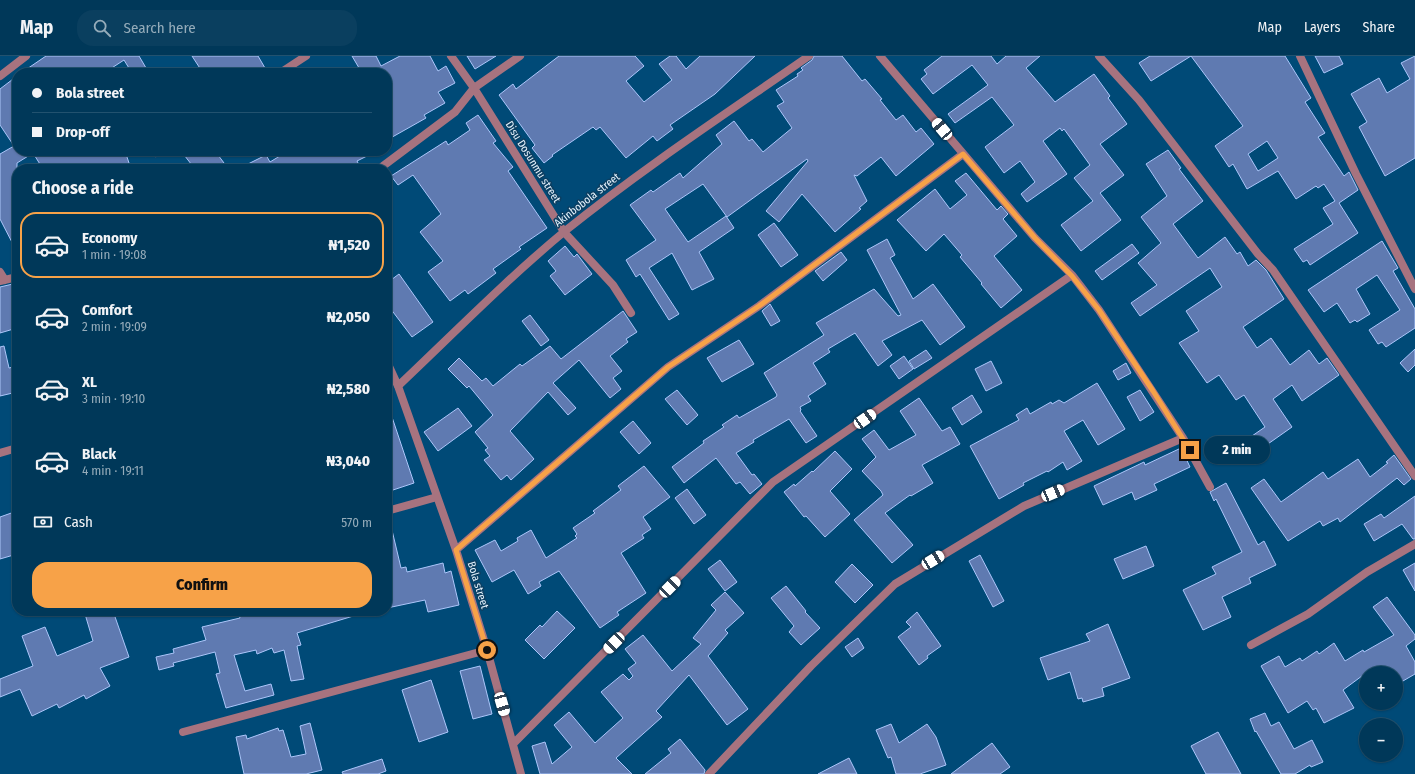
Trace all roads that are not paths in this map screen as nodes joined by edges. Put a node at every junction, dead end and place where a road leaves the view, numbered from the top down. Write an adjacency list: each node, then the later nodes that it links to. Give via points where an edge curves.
1 (26, 56): 10 (street)
2 (306, 56): 9 (street)
3 (451, 56): 11 (street, Disu Dosunmu street)
4 (520, 56): 11 (street)
5 (809, 56): 14 (street, Akinbobola street, via 632,179)
6 (880, 56): 12 (street)
7 (1100, 56): 26 (street, via 1139,100 1258,254 1274,270)
8 (1300, 56): 19 (street, via 1336,134)
9 (288, 68)
10 (0, 76)
11 (474, 88): 13 (street, via 455,112); 14 (street, Disu Dosunmu street)
12 (963, 154): 16 (street, via 1035,238); 31 (street, via 759,306 668,367)
13 (386, 164)
14 (564, 232): 20 (street, Disu Dosunmu street, via 613,285); 22 (street, Akinbobola street)
15 (0, 272): 18 (street)
16 (1072, 276): 23 (street, via 1122,344); 35 (street, via 773,482)
17 (12, 278): 18 (street)
18 (2, 280)
19 (1415, 289)
20 (632, 313)
21 (392, 373): 22 (street, Bola street)
22 (398, 386): 28 (street, Bola street)
23 (1183, 438): 27 (street); 37 (street, via 1024,506 895,584 811,666)
24 (12, 449): 25 (street)
25 (0, 453)
26 (1415, 476)
27 (1210, 487)
28 (437, 497): 29 (street); 31 (street, Bola street)
29 (392, 510)
30 (1415, 544): 32 (street, via 1367,572 1308,614)
31 (456, 550): 33 (street, Bola street)
32 (1251, 646)
33 (487, 650): 34 (street); 35 (street, Bola street)
34 (183, 732)
35 (513, 744): 36 (street, Bola street)
36 (521, 774)
37 (709, 774)

